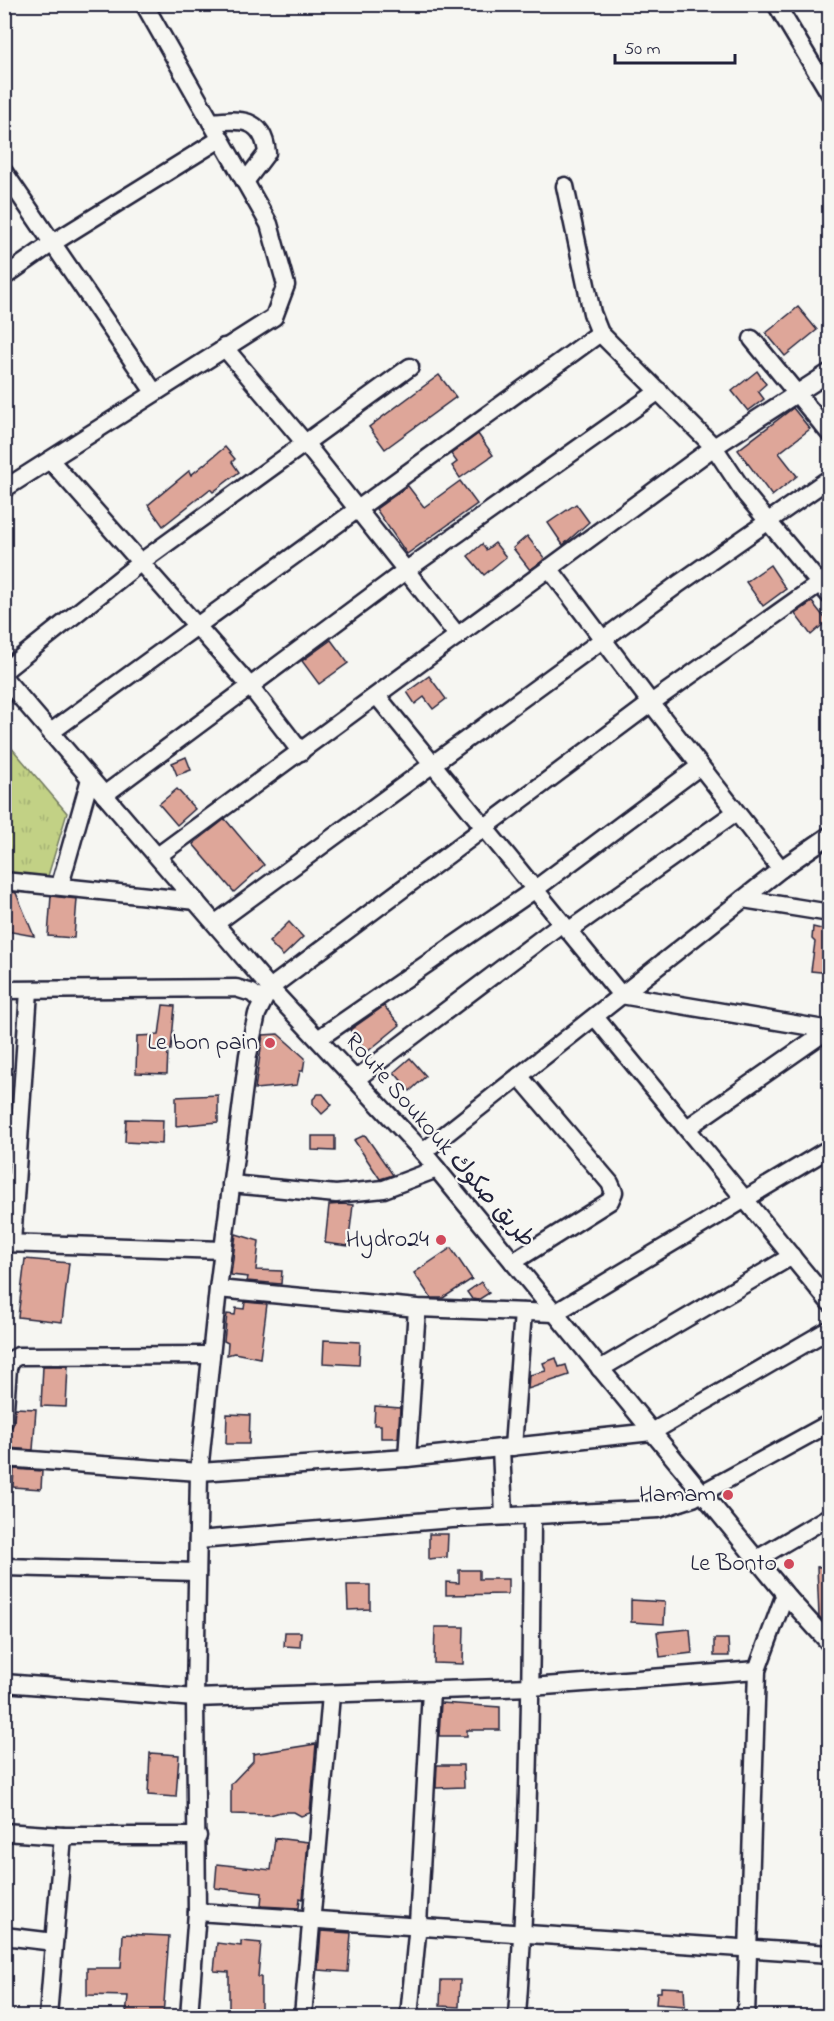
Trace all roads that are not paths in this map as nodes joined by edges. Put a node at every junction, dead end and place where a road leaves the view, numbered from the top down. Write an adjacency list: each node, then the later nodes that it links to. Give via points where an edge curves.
1 (144, 4): 4 (street)
2 (776, 4): 3 (street)
3 (830, 94)
4 (211, 123): 5 (street); 7 (street, via 237,119 253,124 266,140 267,153)
5 (220, 139): 7 (street); 9 (street)
6 (4, 172): 9 (street)
7 (244, 182): 13 (street, via 269,224 286,285 274,316)
8 (565, 186): 11 (street, via 592,313)
9 (51, 244): 10 (street); 17 (street)
10 (4, 277)
11 (600, 333): 16 (street); 25 (street)
12 (752, 339): 18 (street)
13 (224, 347): 17 (street); 20 (street)
14 (410, 367): 20 (street)
15 (830, 372): 18 (street)
16 (659, 391): 21 (street); 29 (street)
17 (154, 392): 22 (street)
18 (795, 394): 19 (street); 21 (street)
19 (830, 434)
20 (305, 443): 25 (street); 27 (street)
21 (714, 447): 26 (street); 28 (street)
22 (50, 460): 24 (street); 27 (street)
23 (830, 478): 26 (street)
24 (4, 489)
25 (357, 508): 29 (street); 31 (street)
26 (768, 524): 30 (street); 33 (street)
27 (141, 562): 31 (street); 34 (street)
28 (549, 568): 32 (street); 33 (street)
29 (405, 572): 32 (street); 36 (street)
30 (826, 585): 38 (street)
31 (196, 625): 36 (street); 39 (street)
32 (458, 636): 37 (street)
33 (604, 640): 38 (street); 41 (street)
34 (4, 671)
35 (4, 678): 39 (street, Route Soukouk طريق صكوك)
36 (250, 686): 40 (street); 44 (street)
37 (377, 696): 40 (street); 41 (street)
38 (651, 703): 42 (street); 46 (street)
39 (51, 732): 43 (street, Route Soukouk طريق صكوك)
40 (301, 752): 48 (street)
41 (433, 765): 46 (street); 56 (street)
42 (700, 766): 45 (street); 52 (street)
43 (90, 779): 44 (street, Route Soukouk طريق صكوك); 51 (street)
44 (104, 795): 48 (street, Route Soukouk طريق صكوك)
45 (736, 812): 49 (street); 57 (street)
46 (485, 829): 52 (street); 60 (street)
47 (830, 835): 49 (street)
48 (159, 855): 54 (street, Route Soukouk طريق صكوك)
49 (781, 869): 53 (street)
50 (4, 881): 51 (street)
51 (60, 885): 54 (street)
52 (534, 891): 57 (street); 64 (street)
53 (743, 899): 55 (street); 61 (street)
54 (196, 900): 56 (street, Route Soukouk طريق صكوك)
55 (830, 913)
56 (216, 923): 60 (street, Route Soukouk طريق صكوك)
57 (565, 927): 61 (street); 66 (street)
58 (4, 990): 59 (street)
59 (29, 991): 60 (street, via 236,988); 73 (street)
60 (266, 995): 64 (street, Route Soukouk طريق صكوك); 71 (street, via 248,1055)
61 (621, 995): 62 (street); 63 (street)
62 (595, 1017): 65 (street); 67 (street)
63 (829, 1031): 67 (street)
64 (318, 1039): 66 (street, Route Soukouk طريق صكوك)
65 (519, 1076): 69 (street); 76 (street, via 614,1192 610,1201)
66 (356, 1079): 69 (street, Route Soukouk طريق صكوك)
67 (687, 1128): 72 (street)
68 (830, 1148): 72 (street)
69 (423, 1152): 70 (street, Route Soukouk طريق صكوك)
70 (437, 1169): 71 (street, via 384,1189 336,1194); 76 (street, Route Soukouk طريق صكوك)
71 (231, 1184): 74 (street)
72 (746, 1198): 75 (street); 81 (street)
73 (8, 1243): 74 (street)
74 (223, 1250): 77 (street)
75 (792, 1257): 78 (street); 84 (street)
76 (513, 1262): 81 (street, Route Soukouk طريق صكوك)
77 (218, 1289): 79 (street); 83 (street)
78 (830, 1303)
79 (417, 1308): 80 (street); 90 (street)
80 (523, 1312): 81 (street); 88 (street)
81 (555, 1313): 84 (street, Route Soukouk طريق صكوك)
82 (830, 1329): 87 (street)
83 (211, 1355): 85 (street, via 18,1356 8,1368); 91 (street)
84 (600, 1369): 87 (street, Route Soukouk طريق صكوك)
85 (4, 1421)
86 (830, 1423): 92 (street)
87 (651, 1432): 88 (street); 92 (street, Route Soukouk طريق صكوك)
88 (507, 1448): 90 (street); 94 (street)
89 (4, 1458): 91 (street)
90 (407, 1458): 91 (street)
91 (199, 1472): 96 (street)
92 (704, 1493): 93 (street, via 659,1509); 97 (street, Route Soukouk طريق صكوك)
93 (532, 1515): 94 (street); 104 (street)
94 (504, 1516): 96 (street)
95 (830, 1516): 97 (street)
96 (198, 1540): 99 (street)
97 (757, 1558): 100 (street, Route Soukouk طريق صكوك)
98 (4, 1567): 99 (street)
99 (197, 1572): 107 (street)
100 (785, 1594): 101 (street, Route Soukouk طريق صكوك); 102 (street)
101 (829, 1643)
102 (757, 1670): 104 (street); 117 (street)
103 (4, 1683): 107 (street)
104 (531, 1687): 105 (street); 114 (street)
105 (431, 1690): 106 (street); 113 (street)
106 (331, 1695): 107 (street); 112 (street)
107 (195, 1698): 110 (street)
108 (4, 1832): 109 (street)
109 (63, 1836): 110 (street); 116 (street)
110 (198, 1836): 111 (street)
111 (197, 1912): 112 (street); 120 (street)
112 (312, 1921): 113 (street); 121 (street)
113 (418, 1924): 114 (street); 122 (street)
114 (523, 1932): 117 (street); 123 (street)
115 (4, 1936): 116 (street)
116 (54, 1942): 119 (street)
117 (750, 1948): 118 (street); 124 (street)
118 (830, 1954)
119 (48, 2016)
120 (189, 2016)
121 (303, 2016)
122 (409, 2016)
123 (516, 2016)
124 (746, 2016)

